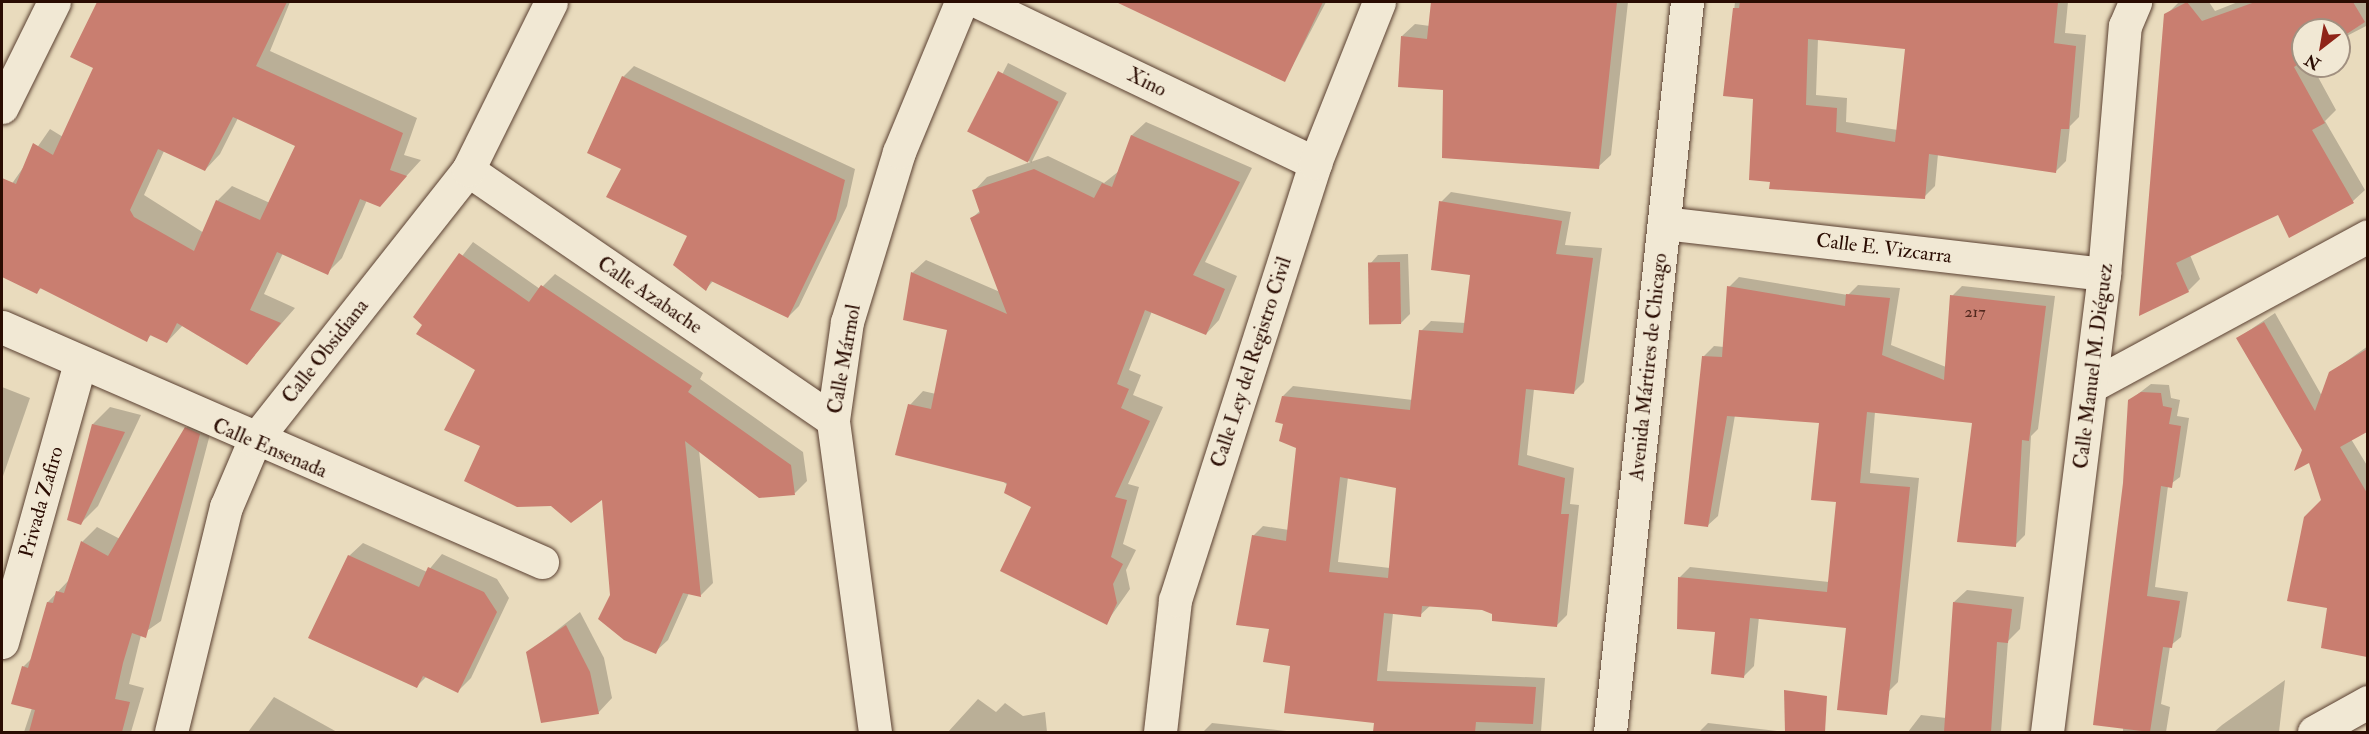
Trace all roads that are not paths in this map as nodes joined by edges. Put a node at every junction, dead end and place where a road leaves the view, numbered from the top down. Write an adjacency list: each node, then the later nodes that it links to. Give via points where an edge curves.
1 (54, 2): 8 (street)
2 (551, 2): 10 (street, Calle Obsidiana)
3 (961, 2): 17 (street, Calle Mármol, via 898,152 847,322)
4 (979, 2): 9 (street, Xino)
5 (1379, 2): 9 (street, Calle Ley del Registro Civil)
6 (1687, 2): 11 (street, Avenida Mártires de Chicago)
7 (2135, 2): 13 (street, Calle Manuel M. Diéguez, via 2126,26)
8 (2, 107)
9 (1315, 163): 24 (street, Calle Ley del Registro Civil, via 1175,600)
10 (468, 170): 17 (street, Calle Azabache); 18 (street, Calle Obsidiana)
11 (1664, 223): 13 (street, Calle E. Vizcarra); 25 (street, Avenida Mártires de Chicago)
12 (2367, 236): 16 (street)
13 (2104, 274): 16 (street, Calle Manuel M. Diéguez)
14 (2, 327): 15 (street, Calle Ensenada)
15 (80, 363): 18 (street, Calle Ensenada); 20 (street, Privada Zafiro)
16 (2091, 386): 26 (street, Calle Manuel M. Diéguez)
17 (832, 420): 23 (street, Calle Mármol)
18 (254, 441): 19 (street, Calle Ensenada); 22 (street, Calle Obsidiana, via 226,507)
19 (542, 562)
20 (2, 642)
21 (2367, 702): 27 (street)
22 (171, 732)
23 (875, 732)
24 (1160, 732)
25 (1610, 732)
26 (2054, 732)
27 (2314, 732)

